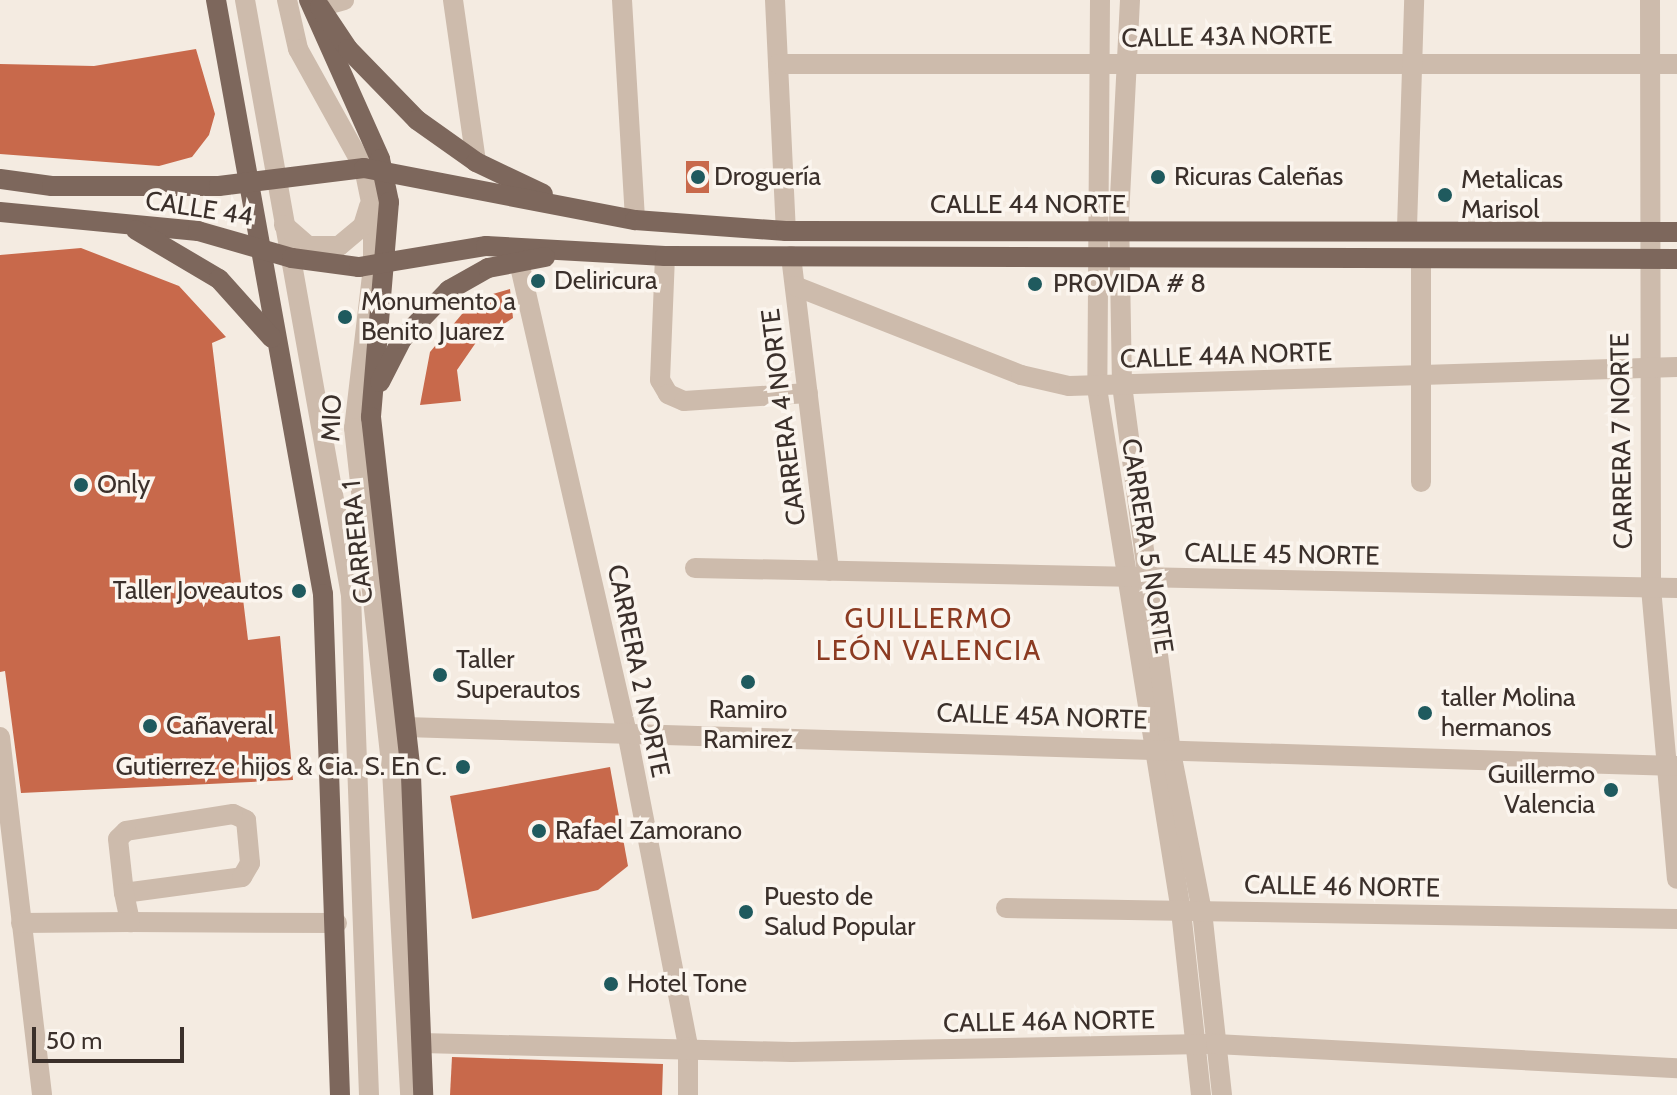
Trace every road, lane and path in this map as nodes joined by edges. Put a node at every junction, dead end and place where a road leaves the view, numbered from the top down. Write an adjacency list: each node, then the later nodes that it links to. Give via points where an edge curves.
1 (216, 0): 23 (main road, CARRERA 1)
2 (245, 0): 21 (street, MIO)
3 (287, 0): 20 (street, via 298,49)
4 (344, 0): 12 (street)
5 (453, 0): 19 (street)
6 (622, 0): 26 (street)
7 (775, 0): 14 (street)
8 (1100, 0): 15 (street, CARRERA 5 NORTE)
9 (1130, 0): 16 (street, CARRERA 5 NORTE)
10 (1414, 0): 13 (street)
11 (1650, 0): 17 (street, CARRERA 7 NORTE)
12 (315, 2): 19 (main road, via 381,87); 20 (main road, CARRERA 1)
13 (1413, 61): 16 (street, CALLE 43A NORTE); 17 (street, CALLE 43A NORTE); 29 (street)
14 (778, 64): 15 (street, CALLE 43A NORTE); 31 (street)
15 (1101, 64): 16 (street, CALLE 43A NORTE); 32 (street, CARRERA 5 NORTE)
16 (1127, 64): 30 (street, CARRERA 5 NORTE)
17 (1649, 64): 18 (street, CALLE 43A NORTE); 33 (street, CARRERA 7 NORTE)
18 (1677, 64)
19 (476, 162): 24 (main road)
20 (372, 174): 21 (main road, CALLE 44); 24 (main road, CALLE 44 NORTE); 28 (street, via 363,226 339,246 308,246); 46 (main road, CARRERA 1)
21 (277, 175): 23 (main road, CALLE 44); 28 (street, MIO)
22 (0, 179): 23 (main road, CALLE 44, via 171,187)
23 (248, 180): 35 (main road, CARRERA 1)
24 (596, 211): 26 (main road, CALLE 44 NORTE)
25 (0, 212): 27 (main road, CALLE 44)
26 (635, 220): 31 (main road, CALLE 44 NORTE)
27 (121, 224): 35 (main road, CALLE 44); 48 (main road, via 219,279)
28 (284, 225): 39 (street, MIO)
29 (1407, 228): 30 (main road, CALLE 44 NORTE); 33 (main road, CALLE 44 NORTE)
30 (1119, 230): 32 (main road, CALLE 44 NORTE); 44 (street, CARRERA 5 NORTE)
31 (786, 231): 32 (main road, CALLE 44 NORTE)
32 (1097, 231): 43 (street, CARRERA 5 NORTE)
33 (1648, 232): 34 (main road, CALLE 44 NORTE); 41 (street, CARRERA 7 NORTE)
34 (1677, 232)
35 (257, 244): 39 (main road, CALLE 44); 48 (main road, CARRERA 1)
36 (581, 251): 37 (main road, CALLE 44 NORTE); 45 (main road); 46 (main road, CALLE 44 NORTE, via 486,246)
37 (665, 256): 38 (main road, CALLE 44 NORTE); 54 (street, via 660,380 668,394 684,401)
38 (791, 256): 43 (main road, CALLE 44 NORTE); 47 (street, CARRERA 4 NORTE)
39 (292, 258): 46 (main road, CALLE 44); 84 (street, MIO, via 351,595)
40 (1421, 259): 41 (main road, CALLE 44 NORTE); 44 (main road, CALLE 44 NORTE); 51 (street)
41 (1647, 259): 42 (main road, CALLE 44 NORTE); 50 (street, CARRERA 7 NORTE)
42 (1677, 259)
43 (1096, 260): 44 (main road, CALLE 44 NORTE); 53 (street, CARRERA 5 NORTE)
44 (1119, 260): 52 (street, CARRERA 5 NORTE)
45 (519, 262): 55 (main road, via 470,276 427,308 382,376); 64 (street, CARRERA 2 NORTE)
46 (380, 266): 55 (main road, CARRERA 1); 85 (street, MIO, via 354,428 392,770)
47 (795, 286): 53 (street, CALLE 44A NORTE, via 1021,375); 54 (street, CARRERA 4 NORTE)
48 (276, 344): 76 (main road, CARRERA 1, via 323,594)
49 (1677, 367): 50 (street, CALLE 44A NORTE)
50 (1646, 368): 51 (street, CALLE 44A NORTE); 61 (street, CARRERA 7 NORTE)
51 (1422, 373): 52 (street, CALLE 44A NORTE); 56 (street)
52 (1122, 385): 53 (street, CALLE 44A NORTE); 60 (street, CARRERA 5 NORTE)
53 (1097, 388): 59 (street, CARRERA 5 NORTE)
54 (808, 393): 58 (street, CARRERA 4 NORTE)
55 (371, 417): 63 (main road, CARRERA 1)
56 (1421, 482)
57 (695, 568): 58 (street, CALLE 45 NORTE)
58 (829, 571): 59 (street, CALLE 45 NORTE)
59 (1124, 579): 60 (street, CALLE 45 NORTE); 66 (street, CARRERA 5 NORTE)
60 (1146, 579): 61 (street, CALLE 45 NORTE); 66 (street, CARRERA 5 NORTE)
61 (1651, 588): 62 (street, CALLE 45 NORTE); 67 (street, CARRERA 7 NORTE)
62 (1677, 588)
63 (405, 727): 64 (street, CALLE 45A NORTE); 77 (main road, CARRERA 1)
64 (627, 732): 66 (street, CALLE 45A NORTE); 80 (street, CARRERA 2 NORTE)
65 (0, 737): 75 (street)
66 (1160, 747): 67 (street, CALLE 45A NORTE); 71 (street, CARRERA 5 NORTE); 72 (street, CARRERA 5 NORTE)
67 (1673, 766): 68 (street, CARRERA 7 NORTE)
68 (1677, 879)
69 (124, 893): 69 (street, via 242,877 250,863 246,820 233,814 126,831 118,839); 74 (street)
70 (1006, 908): 71 (street, CALLE 46 NORTE)
71 (1181, 911): 72 (street, CALLE 46 NORTE); 79 (street, CARRERA 5 NORTE)
72 (1202, 911): 73 (street, CALLE 46 NORTE); 78 (street, CARRERA 5 NORTE)
73 (1677, 919)
74 (130, 922): 75 (street); 76 (street)
75 (21, 923): 82 (street)
76 (337, 923): 83 (main road, CARRERA 1)
77 (421, 1043): 80 (street, CALLE 46A NORTE); 86 (main road, CARRERA 1)
78 (1216, 1044): 79 (street, CALLE 46A NORTE); 81 (street, CALLE 46A NORTE); 89 (street, CARRERA 5 NORTE)
79 (1194, 1046): 80 (street, CALLE 46A NORTE, via 792,1052); 88 (street, CARRERA 5 NORTE)
80 (688, 1047): 87 (street, CARRERA 2 NORTE)
81 (1677, 1068)
82 (42, 1095)
83 (340, 1095)
84 (369, 1095)
85 (410, 1095)
86 (423, 1095)
87 (688, 1095)
88 (1201, 1095)
89 (1222, 1095)

